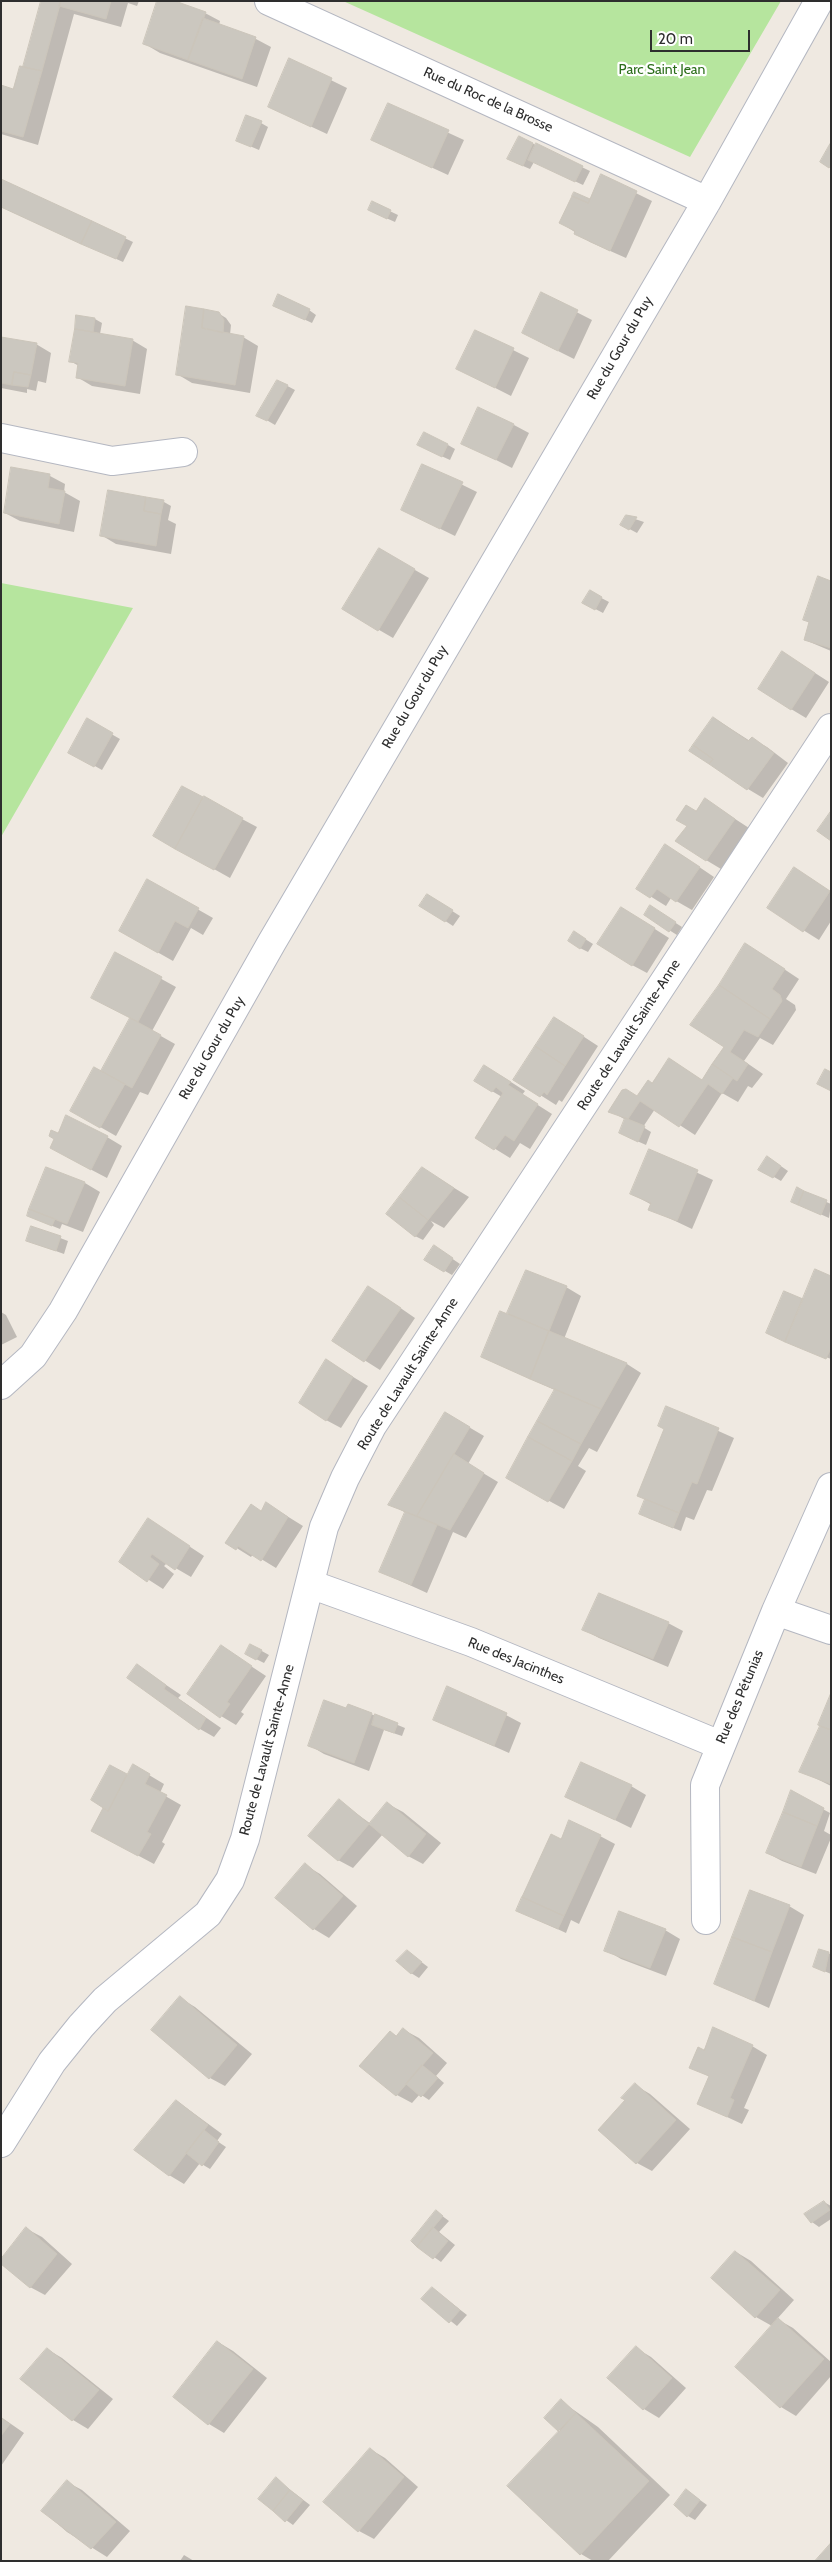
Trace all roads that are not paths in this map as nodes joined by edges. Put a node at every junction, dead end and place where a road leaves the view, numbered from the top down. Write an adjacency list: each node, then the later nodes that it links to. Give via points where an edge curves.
1 (269, 1): 3 (street, Rue du Roc de la Brosse)
2 (819, 1): 3 (street, Rue du Gour du Puy)
3 (707, 201): 7 (street, Rue du Gour du Puy, via 272,942 63,1311 33,1356)
4 (1, 438): 5 (street, via 112,461)
5 (184, 452)
6 (831, 728): 9 (street, Route de Lavault Sainte-Anne, via 372,1426 324,1527)
7 (1, 1385)
8 (831, 1487): 10 (street, Rue des Pétunias)
9 (310, 1584): 12 (street, Rue des Jacinthes, via 471,1642); 14 (street, Route de Lavault Sainte-Anne, via 245,1839 230,1880 208,1914 105,2000 81,2026 52,2062)
10 (776, 1611): 11 (street); 12 (street, Rue des Pétunias)
11 (831, 1630)
12 (720, 1745): 13 (street, Rue des Pétunias, via 705,1785)
13 (706, 1920)
14 (1, 2143)

